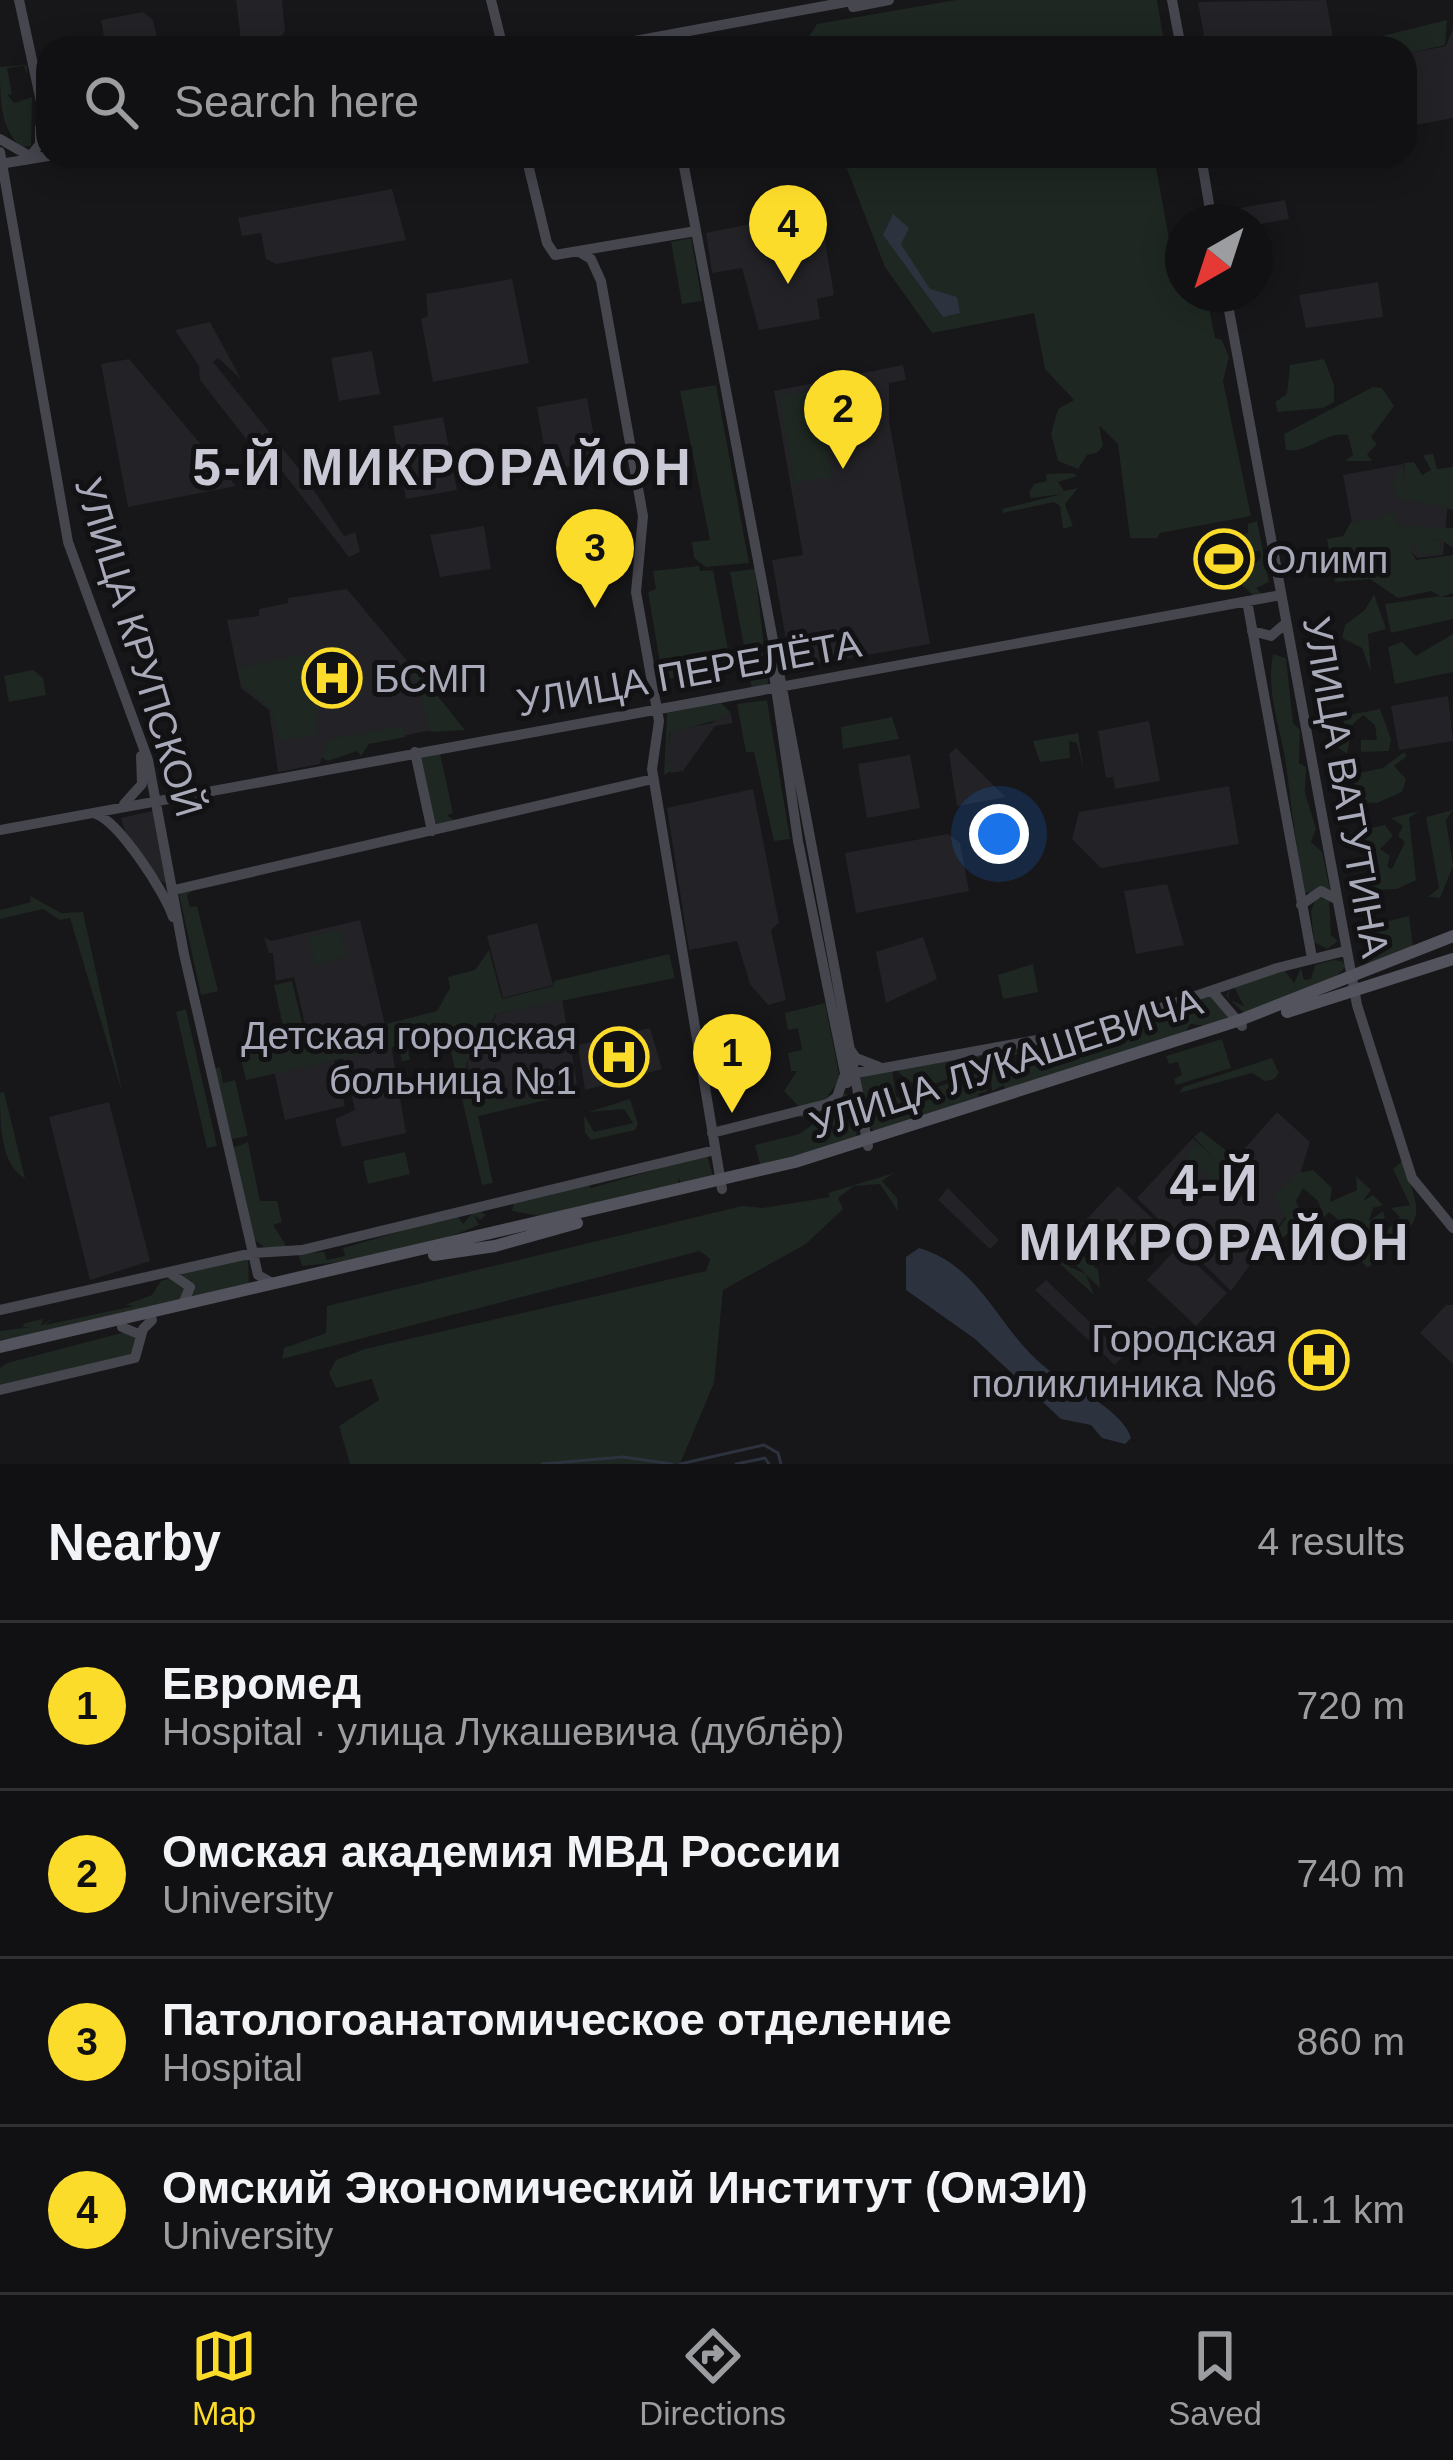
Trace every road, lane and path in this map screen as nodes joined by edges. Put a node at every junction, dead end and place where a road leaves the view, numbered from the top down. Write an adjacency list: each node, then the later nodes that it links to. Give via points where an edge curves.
1 (19, 0): 10 (main road)
2 (489, 0): 6 (main road)
3 (857, 0): 7 (main road)
4 (890, 0): 8 (main road)
5 (1172, 0): 9 (main road)
6 (497, 36)
7 (690, 36)
8 (695, 36)
9 (1179, 36)
10 (36, 90)
11 (0, 139): 14 (main road)
12 (36, 146): 14 (main road)
13 (36, 155): 14 (main road)
14 (28, 156): 15 (main road); 19 (main road)
15 (1, 160): 19 (main road, УЛИЦА КРУПСКОЙ)
16 (529, 168): 22 (main road, via 549,248 561,256)
17 (684, 168): 21 (main road)
18 (1203, 168): 20 (main road)
19 (3, 197): 27 (main road, УЛИЦА КРУПСКОЙ, via 65,528)
20 (1209, 204)
21 (696, 231): 22 (main road); 29 (main road)
22 (581, 253): 30 (main road, via 601,281 641,507 636,592)
23 (1229, 312): 24 (main road, УЛИЦА ВАТУТИНА)
24 (1281, 595): 25 (main road, УЛИЦА ВАТУТИНА); 26 (main road, УЛИЦА ВАТУТИНА)
25 (1247, 601): 28 (main road, УЛИЦА ВАТУТИНА); 29 (main road, УЛИЦА ПЕРЕЛЁТА)
26 (1286, 622): 28 (main road, via 1271,636); 43 (main road, УЛИЦА ВАТУТИНА)
27 (94, 623): 32 (main road, УЛИЦА КРУПСКОЙ); 33 (main road, УЛИЦА КРУПСКОЙ)
28 (1252, 631): 44 (main road, УЛИЦА ВАТУТИНА)
29 (776, 689): 30 (main road, УЛИЦА ПЕРЕЛЁТА); 54 (main road)
30 (657, 709): 31 (main road, УЛИЦА ПЕРЕЛЁТА); 34 (main road)
31 (416, 752): 35 (main road, УЛИЦА ПЕРЕЛЁТА); 41 (main road)
32 (141, 756): 36 (main road, УЛИЦА КРУПСКОЙ); 37 (main road, via 140,791)
33 (151, 771): 35 (main road, via 164,788); 36 (main road, УЛИЦА КРУПСКОЙ)
34 (653, 779): 41 (main road); 58 (main road)
35 (190, 794): 36 (main road, УЛИЦА ПЕРЕЛЁТА); 40 (main road, via 169,810)
36 (155, 801): 37 (main road, УЛИЦА ПЕРЕЛЁТА); 40 (main road, УЛИЦА КРУПСКОЙ); 45 (main road, УЛИЦА КРУПСКОЙ)
37 (115, 807): 38 (main road, УЛИЦА ПЕРЕЛЁТА)
38 (89, 813): 39 (main road, УЛИЦА ПЕРЕЛЁТА); 45 (main road, via 116,828 162,891)
39 (0, 830)
40 (164, 831): 42 (main road, УЛИЦА КРУПСКОЙ)
41 (432, 831): 42 (main road)
42 (174, 890): 63 (main road, УЛИЦА КРУПСКОЙ)
43 (1336, 899): 44 (main road, via 1321,891); 47 (main road, УЛИЦА ВАТУТИНА)
44 (1301, 904): 48 (main road, УЛИЦА ВАТУТИНА)
45 (175, 926): 63 (main road, УЛИЦА КРУПСКОЙ)
46 (1453, 936): 50 (main road, УЛИЦА ЛУКАШЕВИЧА)
47 (1345, 951): 48 (main road); 51 (main road, УЛИЦА ВАТУТИНА)
48 (1312, 958): 52 (main road)
49 (1453, 959): 50 (main road, УЛИЦА ЛУКАШЕВИЧА)
50 (1409, 961): 51 (main road, УЛИЦА ЛУКАШЕВИЧА); 51 (main road, УЛИЦА ЛУКАШЕВИЧА, via 1392,977)
51 (1352, 985): 53 (main road, УЛИЦА ЛУКАШЕВИЧА); 62 (main road, УЛИЦА ВАТУТИНА, via 1412,1178)
52 (1212, 991): 53 (main road); 55 (main road, via 1102,1028)
53 (1241, 1023): 59 (main road, УЛИЦА ЛУКАШЕВИЧА)
54 (840, 1035): 55 (main road, via 864,1063); 56 (main road)
55 (883, 1067): 56 (main road)
56 (848, 1075): 57 (main road); 59 (main road)
57 (844, 1091): 58 (main road, via 820,1107); 59 (main road)
58 (712, 1133): 60 (main road)
59 (867, 1140): 61 (main road, УЛИЦА ЛУКАШЕВИЧА)
60 (715, 1150): 61 (main road); 65 (main road)
61 (722, 1186): 64 (main road, УЛИЦА ЛУКАШЕВИЧА)
62 (1453, 1228)
63 (246, 1231): 65 (main road, via 258,1246); 66 (main road, УЛИЦА КРУПСКОЙ); 67 (main road, via 237,1252)
64 (440, 1250): 69 (main road, УЛИЦА ЛУКАШЕВИЧА); 73 (main road, УЛИЦА ЛУКАШЕВИЧА)
65 (279, 1252): 66 (main road)
66 (251, 1253): 67 (main road); 69 (main road, УЛИЦА КРУПСКОЙ, via 261,1281); 70 (main road, via 253,1282)
67 (220, 1260): 68 (main road)
68 (166, 1272): 71 (main road, via 190,1286 188,1300); 72 (main road)
69 (278, 1284): 70 (main road, УЛИЦА ЛУКАШЕВИЧА)
70 (217, 1297): 71 (main road, УЛИЦА ЛУКАШЕВИЧА)
71 (174, 1308): 76 (main road, УЛИЦА ЛУКАШЕВИЧА)
72 (0, 1310)
73 (152, 1320): 74 (main road, УЛИЦА ЛУКАШЕВИЧА); 75 (main road)
74 (122, 1327): 75 (main road); 76 (main road, УЛИЦА ЛУКАШЕВИЧА)
75 (140, 1335): 77 (main road, via 141,1350 129,1361)
76 (0, 1351)
77 (0, 1390)

